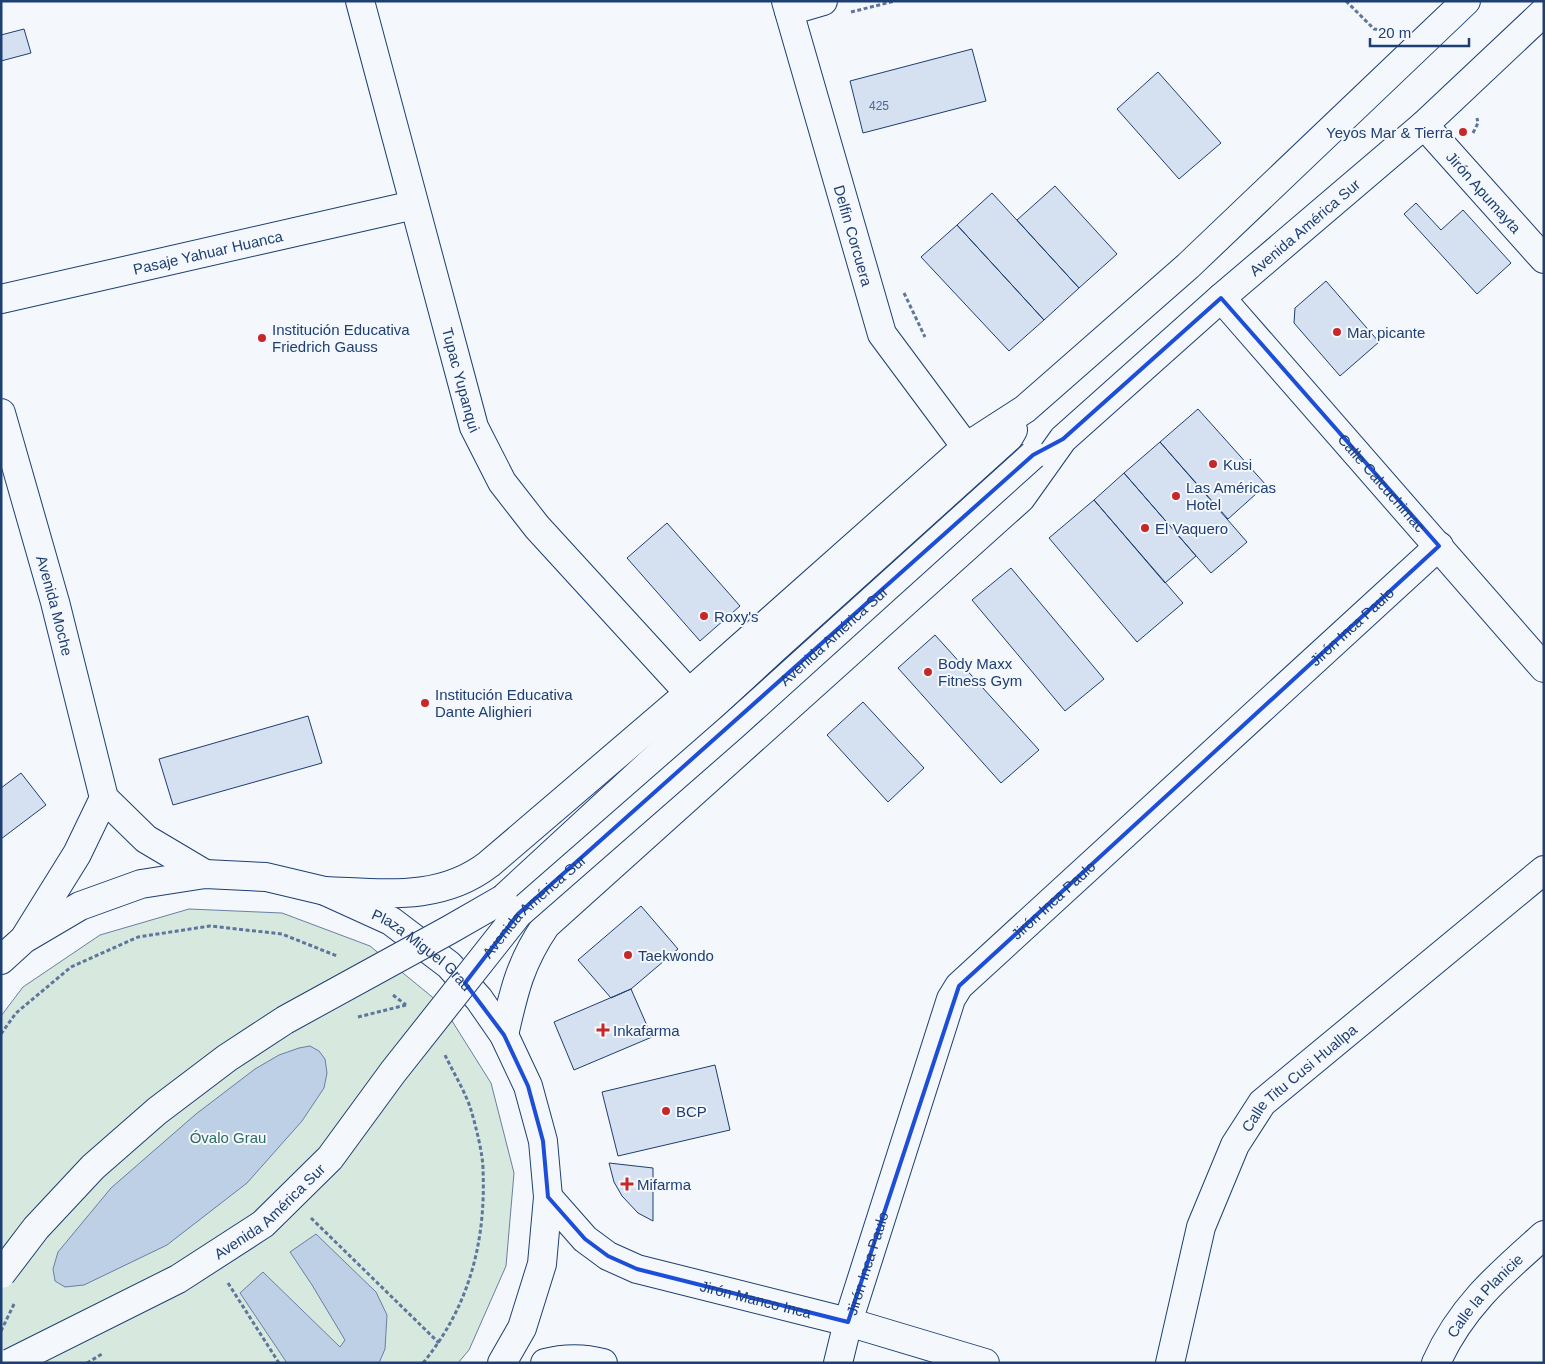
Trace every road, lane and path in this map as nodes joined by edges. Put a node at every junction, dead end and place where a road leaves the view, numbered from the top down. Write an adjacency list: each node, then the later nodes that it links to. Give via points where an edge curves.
1 (360, 1): 9 (main road, Tupac Yupanqui)
2 (823, 1): 5 (main road)
3 (895, 1): 7 (path)
4 (1466, 1): 15 (main road, Avenida América Sur, via 1188,266)
5 (788, 6): 18 (main road, Delfin Corcuera, via 882,334)
6 (1544, 12): 8 (main road, Avenida América Sur)
7 (849, 13)
8 (1424, 125): 10 (main road, Jirón Apumayta); 13 (main road, Avenida América Sur)
9 (414, 205): 12 (main road, Pasaje Yahuar Huanca); 21 (main road, Tupac Yupanqui, via 474,426 502,482 537,527)
10 (1544, 259)
11 (902, 287): 14 (path)
12 (1, 298)
13 (1221, 298): 17 (main road, Avenida América Sur); 19 (main road, Calle Calcuchimac)
14 (927, 341)
15 (1025, 409): 18 (main road, Avenida América Sur); 39 (main road, Avenida América Sur, bridge, via 1008,438 503,899 285,1020 227,1058 157,1111 94,1167 36,1228)
16 (1, 413): 22 (main road, Avenida Moche, via 55,602)
17 (1063, 439): 34 (main road, Avenida América Sur, via 1020,498 546,925 522,967); 43 (main road, Avenida América Sur, bridge, via 1033,455 733,726 518,914 393,1072 330,1158 263,1224 178,1279)
18 (966, 447): 21 (main road, Avenida América Sur)
19 (1439, 546): 20 (main road, Calle Calcuchimac); 41 (main road, Jirón Inca Paulo, via 959,986 952,999)
20 (1544, 668)
21 (689, 693): 25 (main road, Avenida América Sur, via 479,872 446,888 407,893)
22 (104, 798): 24 (main road, via 146,839); 26 (main road, via 77,854)
23 (1544, 870): 51 (main road, Calle Titu Cusi Huallpa, via 1262,1103 1234,1145 1201,1227)
24 (205, 874): 25 (main road, Plaza Miguel Grau, via 266,877); 26 (main road, Plaza Miguel Grau, via 141,884 88,902)
25 (325, 891): 34 (main road, Plaza Miguel Grau, via 392,921 449,966 479,999)
26 (24, 939): 28 (main road, Plaza Miguel Grau)
27 (340, 958): 33 (path, via 282,934 210,926 138,937 72,967 16,1013)
28 (1, 960)
29 (392, 994): 30 (path)
30 (406, 1005): 31 (path); 32 (path)
31 (412, 1012)
32 (402, 1013)
33 (1, 1034)
34 (504, 1035): 36 (main road, Plaza Miguel Grau, via 528,1086 544,1141)
35 (444, 1054): 42 (path, via 471,1109 483,1169 483,1186 482,1230 468,1288)
36 (548, 1197): 41 (main road, Jirón Manco Inca, via 585,1239 608,1256 637,1270); 46 (main road, Plaza Miguel Grau, via 542,1264 522,1328)
37 (309, 1216): 42 (path)
38 (1544, 1235): 52 (main road, Calle la Planicie, via 1478,1296 1458,1321)
39 (1, 1274)
40 (226, 1281): 44 (path)
41 (848, 1322): 49 (main road, Jirón Inca Paulo); 50 (main road, Jirón Manco Inca)
42 (440, 1343): 45 (path)
43 (10, 1363)
44 (279, 1363)
45 (423, 1363)
46 (502, 1363)
47 (545, 1363): 48 (main road, via 561,1359)
48 (603, 1363)
49 (838, 1363)
50 (985, 1363)
51 (1170, 1363)
52 (1436, 1363)

